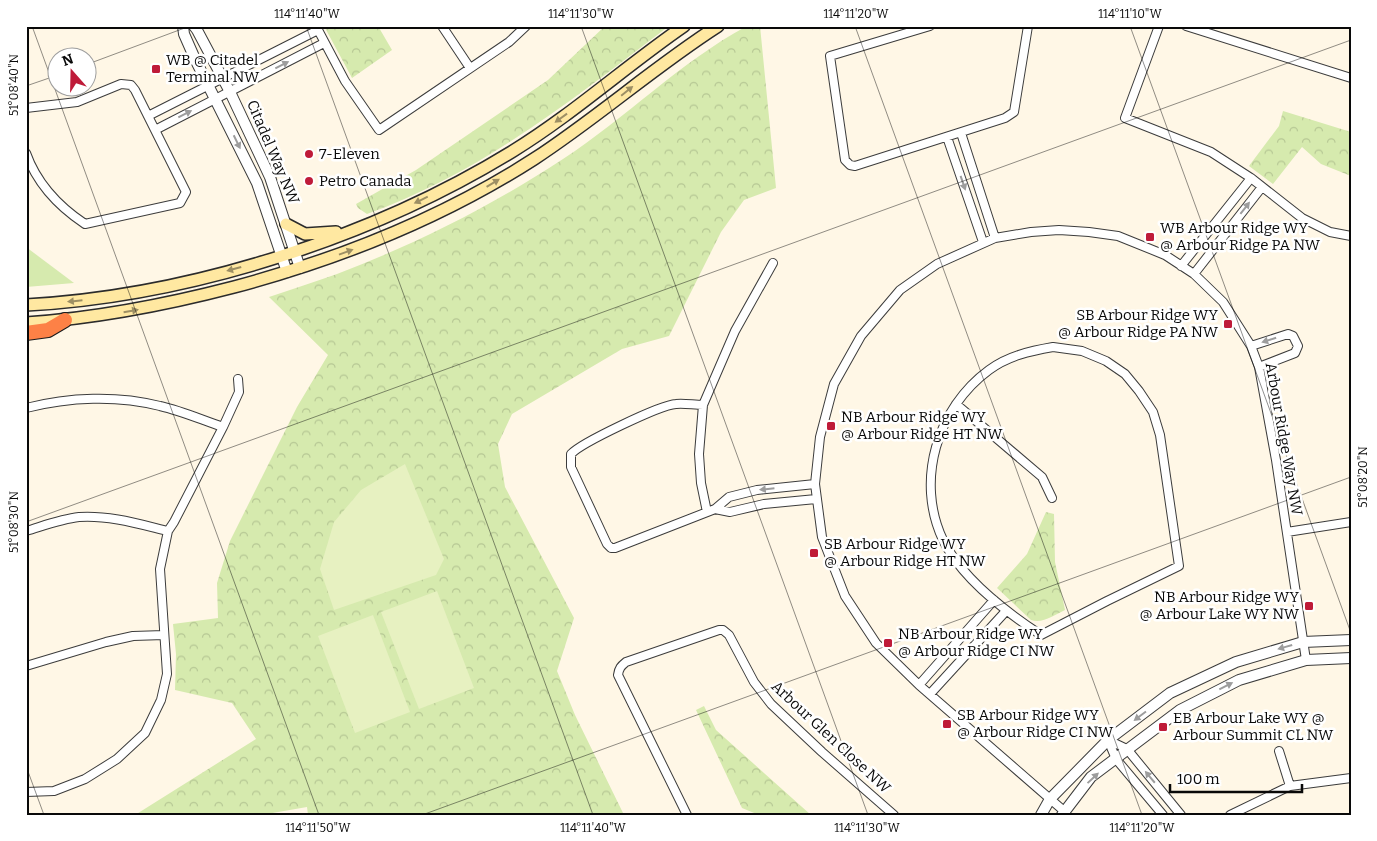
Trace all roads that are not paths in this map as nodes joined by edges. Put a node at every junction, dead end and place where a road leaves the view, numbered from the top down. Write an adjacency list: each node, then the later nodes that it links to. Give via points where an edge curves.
1 (183, 26): 16 (street, Citadel Way NW)
2 (194, 26): 14 (street, Citadel Way NW)
3 (442, 26): 13 (street)
4 (526, 26): 13 (street, via 509,42)
5 (684, 26): 28 (main road, one-way to 28, via 514,150 402,210)
6 (718, 26): 36 (main road, one-way to 6, via 405,228 486,187 579,129 686,46)
7 (930, 26): 23 (street, via 830,56 845,160 855,166)
8 (1028, 26): 22 (street, via 1014,112)
9 (1159, 26): 25 (street, via 1125,118 1211,152)
10 (1186, 26): 15 (street)
11 (317, 28): 12 (street); 14 (street)
12 (324, 43): 13 (street, via 345,81 379,130); 17 (street, one-way to 12)
13 (470, 68)
14 (223, 78): 16 (street); 17 (street, Citadel Way NW)
15 (1351, 78)
16 (208, 85): 18 (street, Citadel Way NW); 20 (street)
17 (230, 92): 18 (street); 27 (street, Citadel Way NW, via 270,178)
18 (215, 99): 21 (street, one-way to 18); 33 (street, Citadel Way NW, one-way to 33, via 257,183)
19 (26, 108): 20 (street, via 77,102 121,84 130,85 135,90)
20 (148, 116): 21 (street)
21 (155, 130): 24 (street, via 186,192 180,203 85,224 68,213 46,191)
22 (961, 133): 23 (street); 30 (street)
23 (947, 137): 31 (street, one-way to 31)
24 (26, 153)
25 (1251, 178): 26 (street); 35 (street)
26 (1262, 187): 29 (street, via 1302,218 1330,232); 38 (street, one-way to 26)
27 (286, 224): 28 (main road, via 305,234); 32 (street, Citadel Way NW)
28 (355, 229): 32 (main road)
29 (1351, 236)
30 (995, 238): 31 (street, Arbour Ridge Way NW); 35 (street, Arbour Ridge Way NW, via 1059,230 1118,236 1165,255)
31 (983, 242): 50 (street, Arbour Ridge Way NW, via 937,264 900,290 861,336 834,384 820,437)
32 (295, 251): 33 (main road); 36 (street, Citadel Way NW)
33 (281, 255): 37 (street, Citadel Way NW); 39 (main road, one-way to 39, via 167,286 99,298)
34 (772, 263): 47 (street, via 735,330)
35 (1182, 266): 38 (street, Arbour Ridge Way NW)
36 (300, 268): 37 (main road)
37 (287, 272): 40 (main road, one-way to 37, via 142,309)
38 (1194, 274): 43 (street, Arbour Ridge Way NW, via 1223,302)
39 (26, 305)
40 (65, 320): 41 (main road); 42 (highway, via 48,330)
41 (26, 323)
42 (26, 333)
43 (1251, 346): 44 (street, Arbour Ridge Way NW); 44 (street, one-way to 43, via 1295,353 1298,346 1294,336 1288,334)
44 (1259, 367): 57 (street, Arbour Ridge Way NW)
45 (238, 379): 49 (street, via 239,392)
46 (956, 404): 51 (street, via 1042,477); 58 (street, via 943,424 935,447 931,478 933,510 944,541 961,568); 59 (street, via 972,383 1021,353 1053,347 1082,351 1106,361 1125,374 1152,412 1160,435 1180,566 1041,635)
47 (703, 405): 53 (street, via 699,454 701,483); 53 (street, via 675,404 644,415 574,451 570,459 611,548)
48 (26, 408): 49 (street, via 77,400 133,401 160,406)
49 (223, 427): 56 (street)
50 (815, 484): 52 (street, Arbour Ridge Way NW); 53 (street, one-way to 53, via 757,490 730,497)
51 (1052, 498)
52 (816, 499): 53 (street, via 764,504 730,512); 66 (street, Arbour Ridge Way NW, via 822,538 845,596 876,643)
53 (711, 510)
54 (1351, 522): 57 (street)
55 (26, 531): 56 (street, via 80,517 136,522)
56 (168, 531): 60 (street, via 160,569)
57 (1287, 532): 62 (street, Arbour Ridge Way NW)
58 (994, 600): 59 (street); 66 (street)
59 (1006, 611): 67 (street)
60 (164, 635): 65 (street, via 133,636 106,642); 74 (street, via 167,674 161,700 145,733 117,759 85,779 54,791)
61 (1351, 640): 62 (street)
62 (1303, 642): 64 (street, Arbour Ridge Way NW); 68 (street, one-way to 68, via 1236,662 1170,694)
63 (1351, 658): 64 (street)
64 (1306, 660): 69 (street, one-way to 64, via 1180,710 1239,680)
65 (26, 666)
66 (919, 685): 67 (street, Arbour Ridge Way NW)
67 (930, 694): 75 (street, Arbour Ridge Way NW)
68 (1108, 740): 69 (street); 71 (street); 75 (street)
69 (1127, 749): 71 (street); 81 (street, one-way to 69)
70 (1279, 751): 73 (street)
71 (1116, 759): 76 (street, one-way to 71, via 1091,777); 80 (street)
72 (1351, 778): 73 (street)
73 (1290, 786): 82 (street)
74 (26, 792)
75 (1050, 799): 76 (street, Arbour Ridge Way NW); 79 (street)
76 (1063, 813)
77 (687, 815): 78 (street, Arbour Glen Close NW, via 618,675 626,662 723,630 771,704)
78 (894, 815)
79 (1041, 815)
80 (1163, 815)
81 (1182, 815)
82 (1230, 815)

